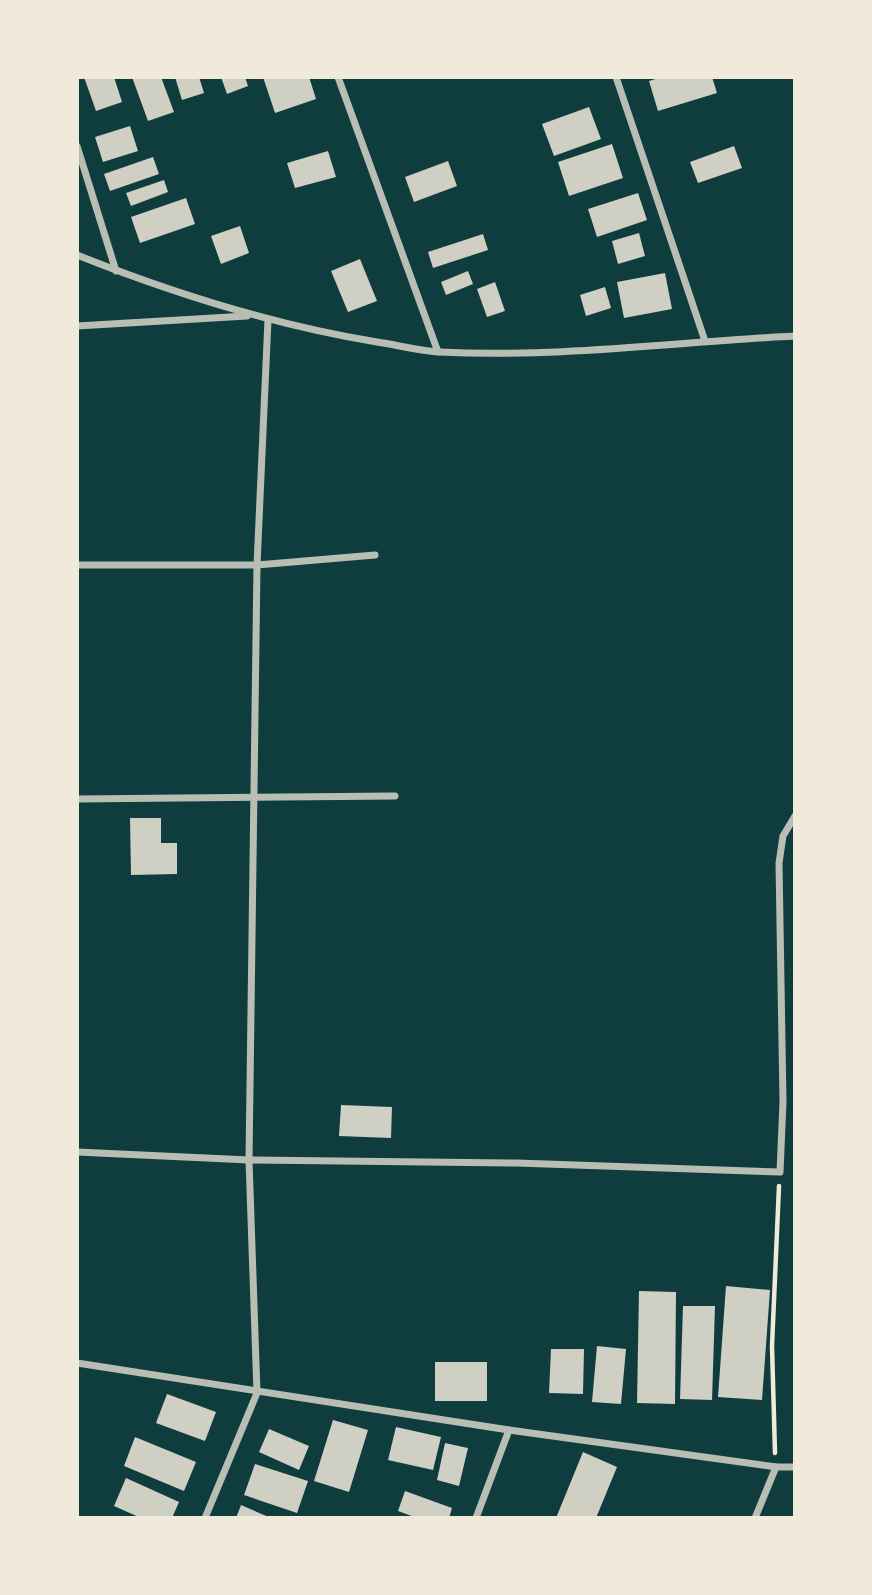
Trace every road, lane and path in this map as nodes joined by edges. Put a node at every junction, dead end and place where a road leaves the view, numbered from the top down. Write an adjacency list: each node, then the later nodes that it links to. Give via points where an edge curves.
1 (338, 77): 11 (street)
2 (617, 77): 10 (street)
3 (77, 146): 5 (street)
4 (77, 255): 5 (street)
5 (116, 271): 6 (street)
6 (252, 316): 7 (street); 8 (street)
7 (268, 320): 11 (street); 14 (street)
8 (77, 326)
9 (795, 335): 10 (street)
10 (705, 341): 11 (street)
11 (438, 352)
12 (374, 555): 14 (street)
13 (77, 565): 14 (street)
14 (257, 565): 16 (street)
15 (396, 796): 16 (street)
16 (253, 797): 17 (street); 20 (street)
17 (77, 799)
18 (795, 816): 21 (street, via 783,836 779,863)
19 (77, 1152): 20 (street)
20 (249, 1160): 21 (street); 23 (street)
21 (780, 1172): 25 (path, via 772,1367)
22 (77, 1363): 23 (street)
23 (257, 1393): 24 (street); 27 (street)
24 (509, 1430): 25 (street); 28 (street)
25 (776, 1467): 26 (street); 29 (street)
26 (795, 1467)
27 (205, 1518)
28 (476, 1518)
29 (755, 1518)

